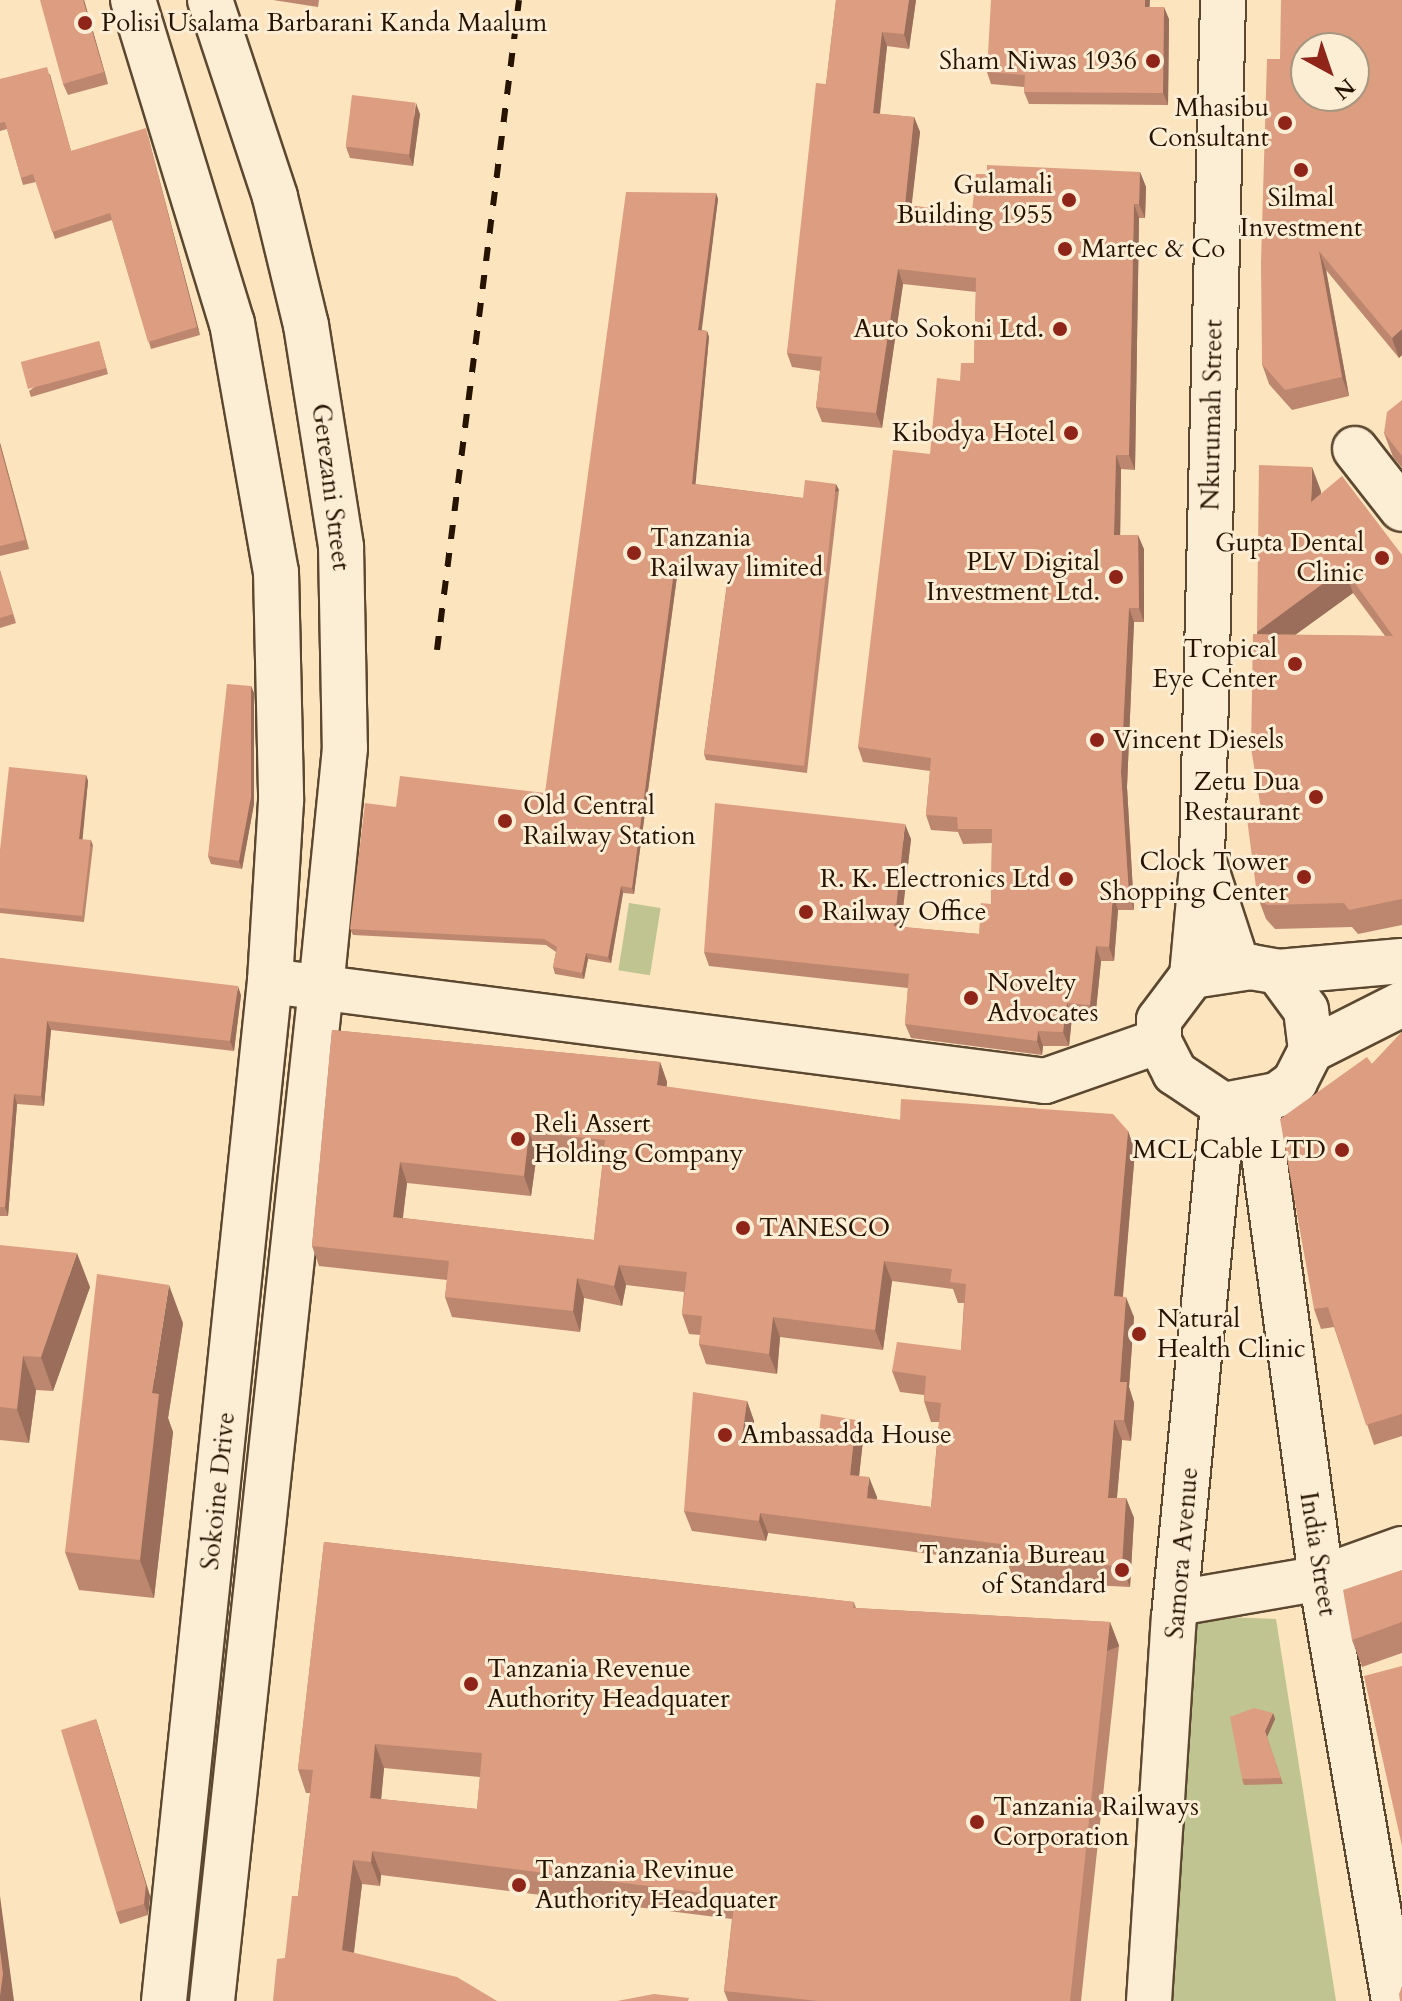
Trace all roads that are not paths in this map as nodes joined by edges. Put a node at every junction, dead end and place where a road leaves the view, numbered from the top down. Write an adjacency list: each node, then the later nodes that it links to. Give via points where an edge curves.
1 (133, 0): 10 (main road, via 232,323 276,572 281,801)
2 (210, 0): 11 (main road, Gerezani Street, via 303,311 341,547 345,748)
3 (1223, 0): 6 (main road, Nkurumah Street)
4 (1355, 449): 5 (main road)
5 (1402, 509)
6 (1202, 857): 8 (main road, Nkurumah Street); 9 (main road)
7 (1402, 961): 8 (main road)
8 (1258, 970): 9 (main road); 14 (main road, via 1306,1010)
9 (1192, 976): 13 (main road, via 1159,1020)
10 (270, 981): 11 (main road); 19 (main road, Sokoine Drive)
11 (321, 987): 13 (main road, via 1045,1081); 20 (main road, Sokoine Drive)
12 (1402, 1004): 14 (main road)
13 (1159, 1041): 15 (main road, via 1188,1088)
14 (1311, 1050): 15 (main road, via 1295,1082)
15 (1240, 1105): 17 (main road, India Street); 18 (main road, Samora Avenue)
16 (1402, 1549): 17 (main road)
17 (1321, 1578): 18 (main road); 22 (main road, India Street)
18 (1177, 1603): 21 (main road, Samora Avenue)
19 (164, 2001)
20 (212, 2001)
21 (1149, 2001)
22 (1394, 2001)

